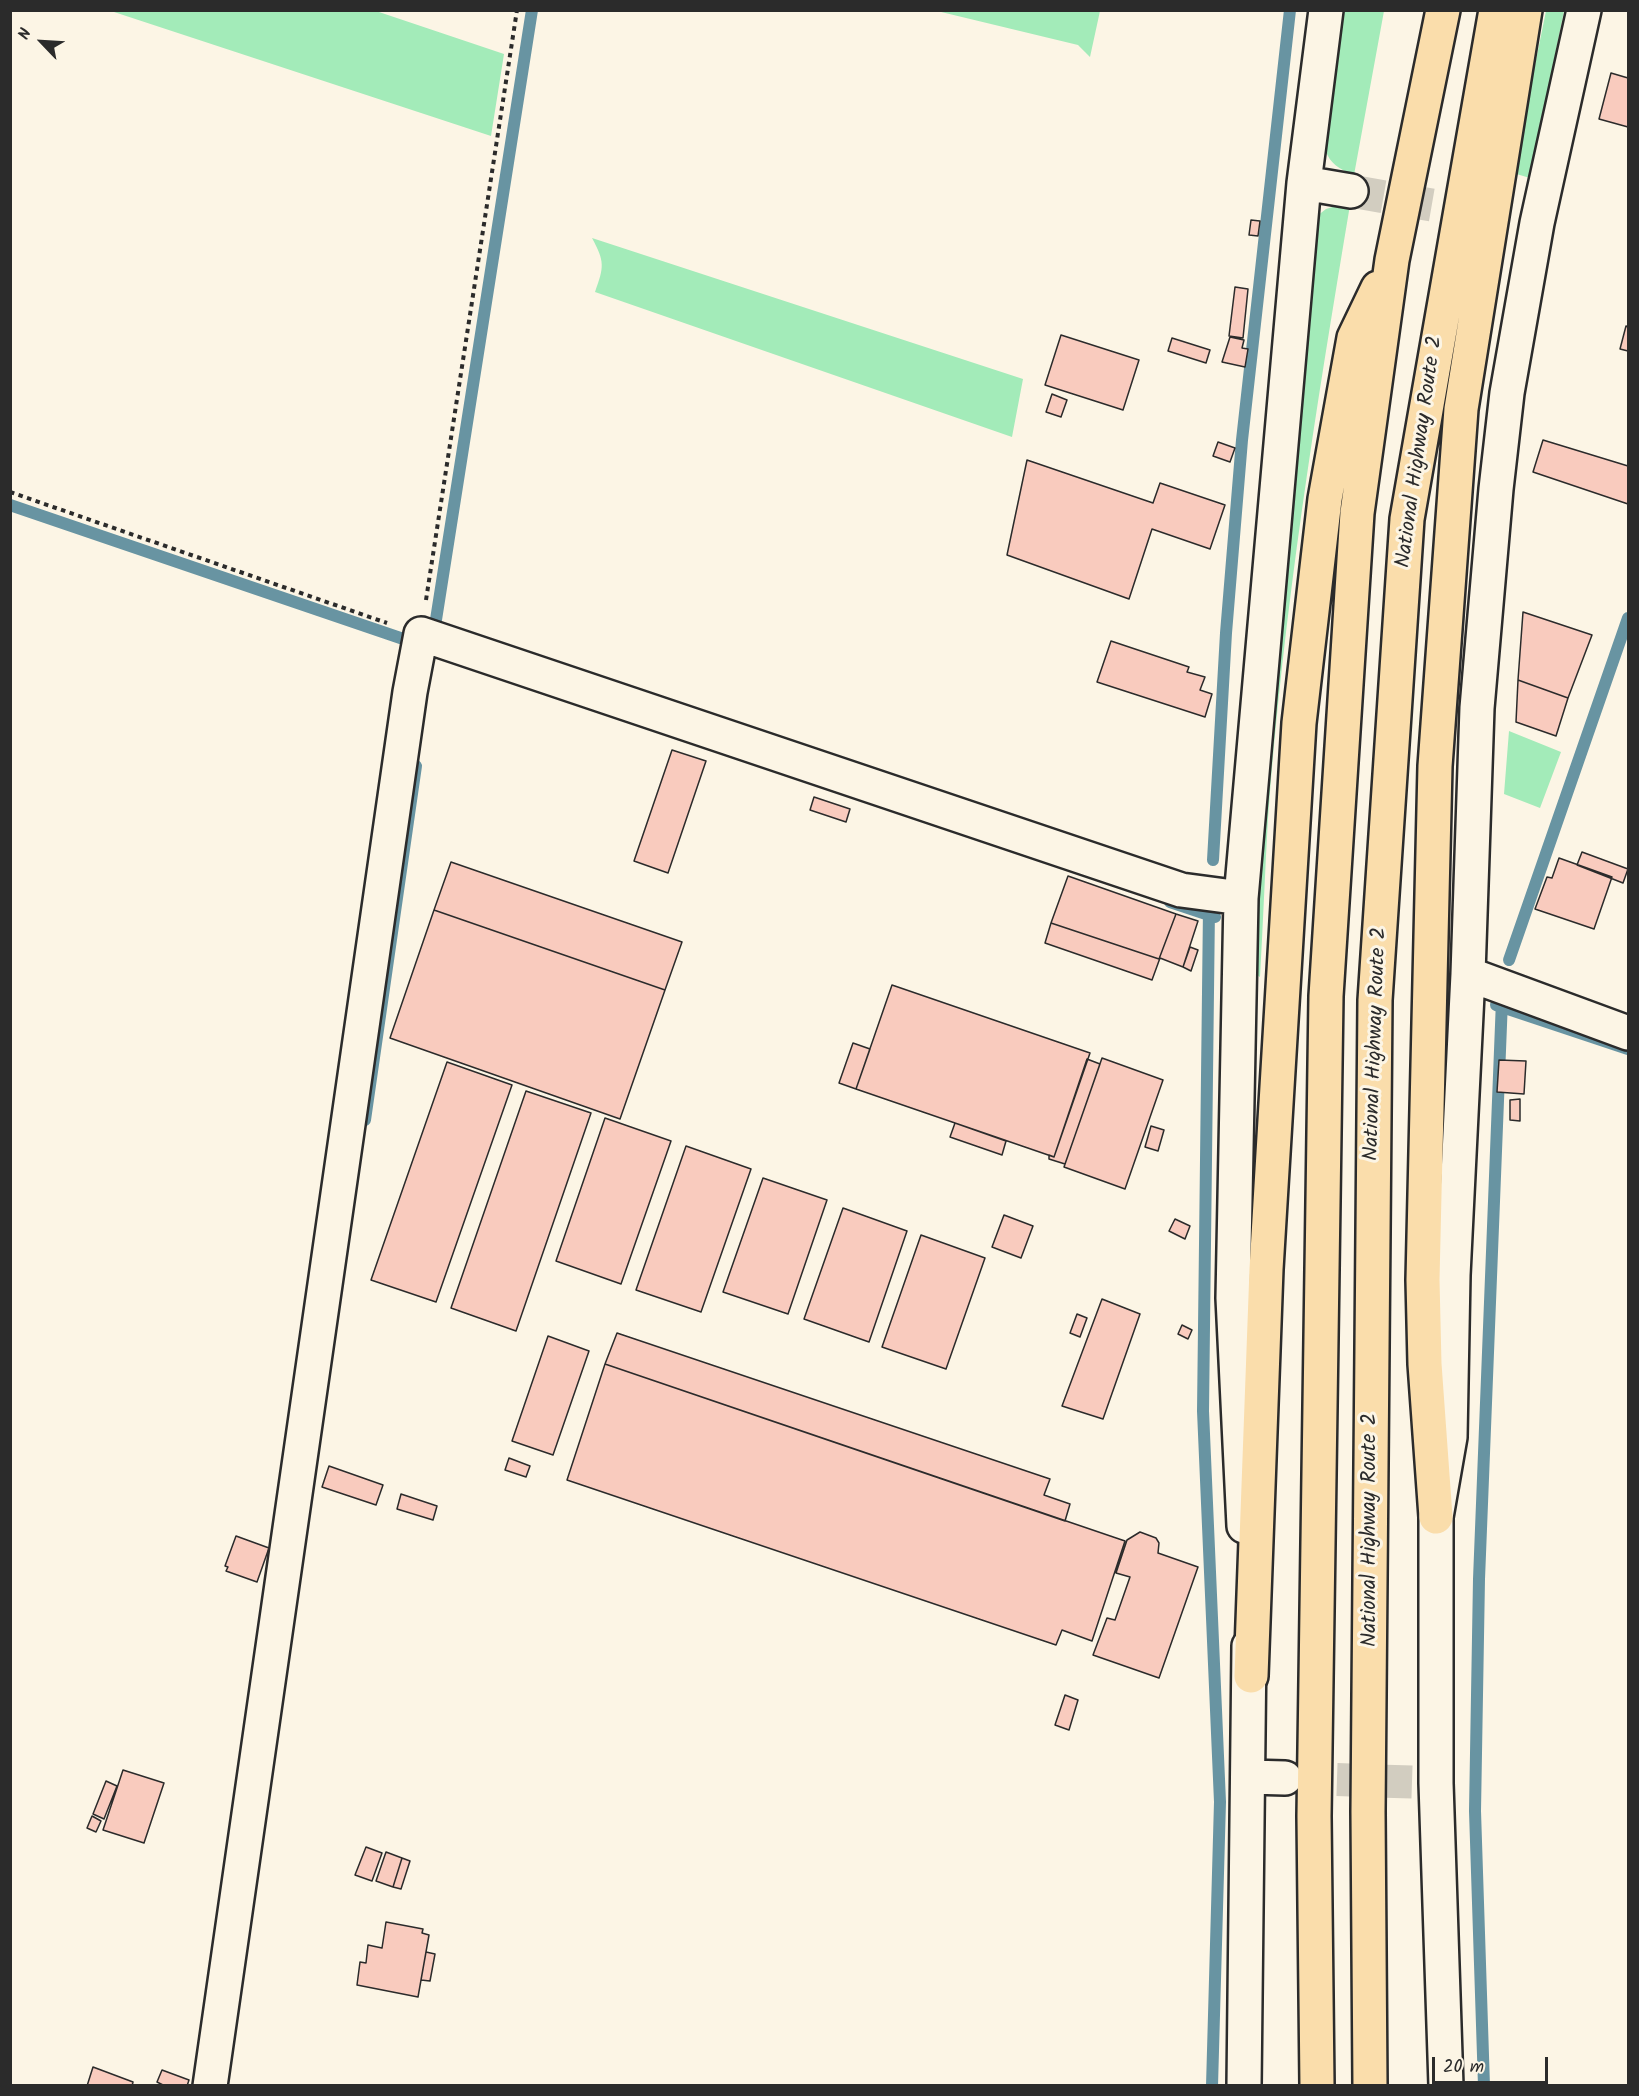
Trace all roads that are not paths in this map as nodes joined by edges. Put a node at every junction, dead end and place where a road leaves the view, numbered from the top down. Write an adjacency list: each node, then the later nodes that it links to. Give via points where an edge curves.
1 (1326, 10): 6 (street)
2 (1443, 10): 8 (highway)
3 (1496, 10): 19 (highway, National Highway Route 2, via 1407,519 1375,1000 1368,1811)
4 (1525, 10): 12 (highway, via 1461,408 1436,766 1423,1280)
5 (1584, 10): 10 (street, via 1521,220 1477,708)
6 (1304, 183): 7 (street); 9 (street)
7 (1351, 191)
8 (1392, 260): 13 (highway, via 1354,338 1325,499 1299,723 1266,1269); 18 (highway, via 1357,513 1326,996 1314,1816)
9 (1241, 898): 13 (street, via 1233,1298); 16 (street, via 1181,890 419,642)
10 (1468, 975): 11 (street); 12 (street, via 1453,1275 1450,1437)
11 (1629, 1033)
12 (1436, 1517): 20 (street, via 1424,1782)
13 (1251, 1676): 14 (street)
14 (1249, 1777): 15 (street); 17 (street)
15 (1285, 1778)
16 (210, 2085)
17 (1244, 2085)
18 (1317, 2085)
19 (1370, 2085)
20 (1446, 2085)

